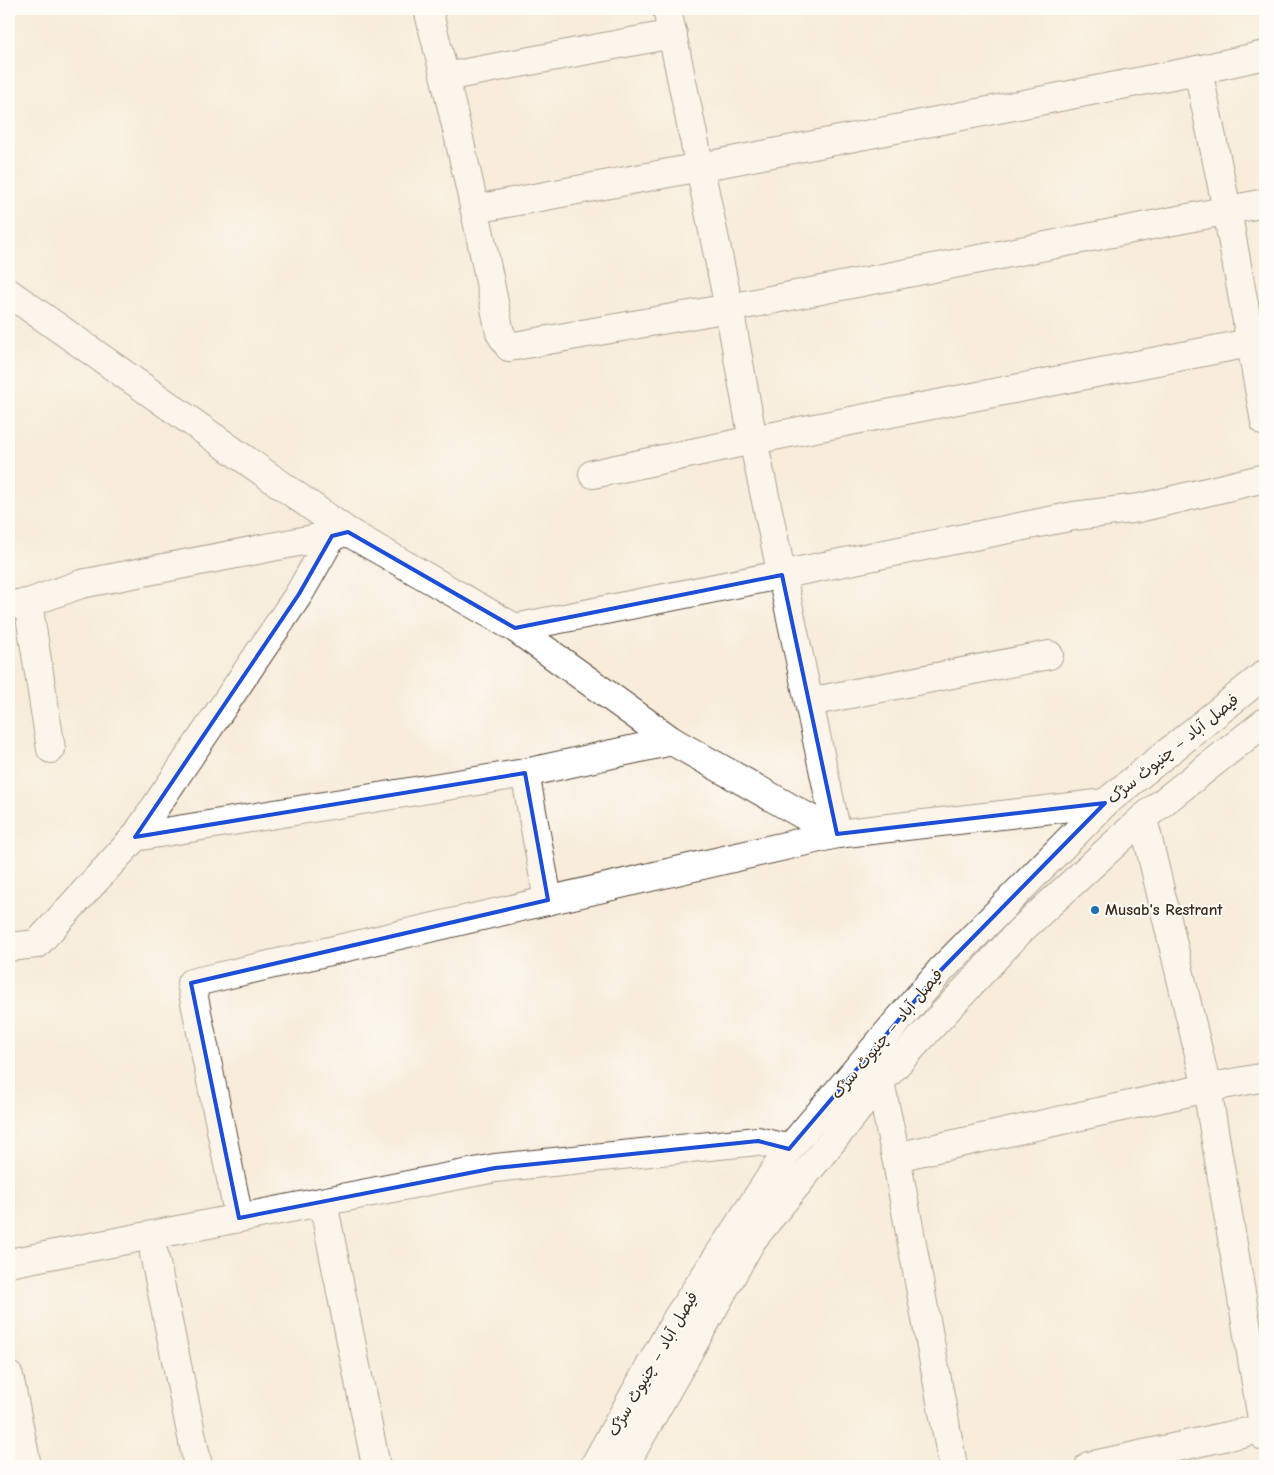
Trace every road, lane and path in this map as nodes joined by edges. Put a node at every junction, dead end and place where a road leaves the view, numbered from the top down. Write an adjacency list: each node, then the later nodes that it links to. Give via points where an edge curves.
1 (428, 9): 5 (main road)
2 (670, 21): 5 (main road); 6 (main road)
3 (1265, 55): 4 (main road)
4 (1198, 70): 6 (main road); 9 (main road)
5 (445, 77): 8 (main road)
6 (700, 167): 8 (main road); 11 (main road)
7 (1265, 203): 9 (main road)
8 (475, 209): 11 (main road, via 500,333 509,347)
9 (1227, 210): 11 (main road); 12 (main road)
10 (9, 293): 17 (main road)
11 (729, 308): 14 (main road)
12 (1258, 342): 13 (main road); 14 (main road)
13 (1265, 422)
14 (753, 440): 15 (main road); 18 (main road)
15 (593, 474)
16 (1265, 478): 18 (main road, via 1139,508 1074,516)
17 (340, 534): 19 (main road, via 81,584); 20 (main road); 31 (main road)
18 (782, 576): 20 (main road); 23 (main road)
19 (18, 604): 26 (main road)
20 (515, 628): 25 (main road)
21 (1049, 655): 23 (main road)
22 (1265, 674): 28 (main road, فیصل آباد – چنیوٹ سڑک)
23 (809, 702): 30 (main road)
24 (1265, 722): 29 (main road, فیصل آباد – چنیوٹ سڑک)
25 (672, 741): 27 (main road); 30 (main road)
26 (51, 749)
27 (525, 774): 31 (main road); 32 (main road)
28 (1105, 803): 30 (main road); 37 (main road, فیصل آباد – چنیوٹ سڑک, via 941,970)
29 (1143, 818): 35 (main road, فیصل آباد – چنیوٹ سڑک, via 1020,930); 36 (main road)
30 (837, 834): 32 (main road)
31 (135, 837): 33 (main road, via 37,944)
32 (548, 900): 40 (main road, via 191,983)
33 (9, 947)
34 (1265, 1077): 36 (main road)
35 (880, 1082): 38 (main road); 49 (main road, فیصل آباد – چنیوٹ سڑک, via 752,1240)
36 (1207, 1088): 38 (main road); 44 (main road)
37 (789, 1149): 39 (main road, via 758,1141 495,1168); 48 (main road, فیصل آباد – چنیوٹ سڑک, via 677,1318)
38 (896, 1157): 50 (main road)
39 (323, 1202): 40 (main road); 47 (main road)
40 (239, 1218): 42 (main road)
41 (154, 1254): 46 (main road)
42 (9, 1263)
43 (9, 1376): 45 (main road)
44 (1265, 1431): 51 (main road)
45 (27, 1466)
46 (198, 1466)
47 (376, 1466)
48 (594, 1466)
49 (624, 1466)
50 (953, 1466)
51 (1088, 1466)

